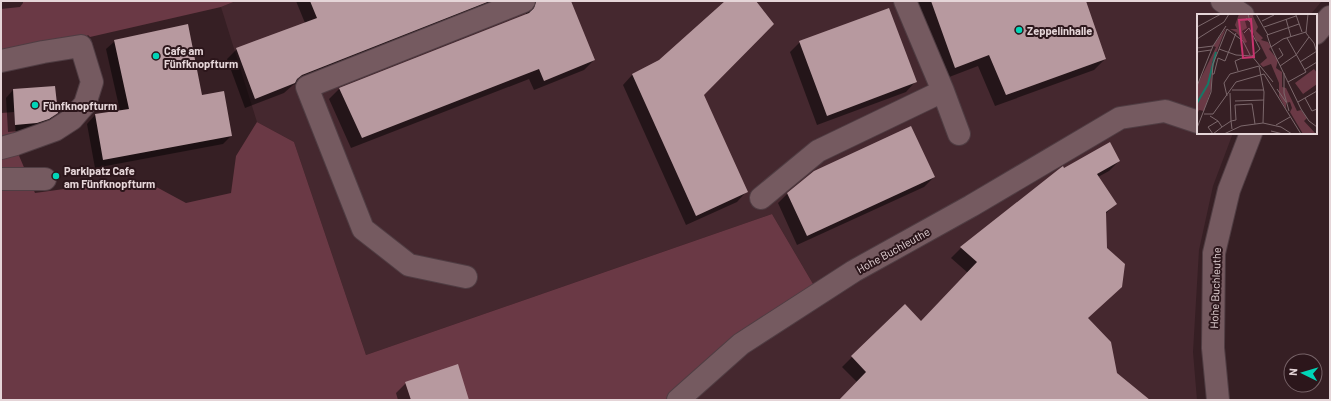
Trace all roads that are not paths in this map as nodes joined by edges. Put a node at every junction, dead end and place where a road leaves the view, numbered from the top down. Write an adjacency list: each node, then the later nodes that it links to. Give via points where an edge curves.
1 (524, 1): 16 (street, via 307,87 363,229 409,264)
2 (904, 1): 8 (street)
3 (1222, 1): 4 (street)
4 (1242, 14)
5 (1330, 17): 6 (street)
6 (1317, 32)
7 (1, 61): 12 (street, via 81,46 92,82 85,104 72,119 55,130)
8 (943, 91): 10 (street); 15 (street, via 818,151)
9 (1197, 122): 17 (street, Hohe Buchleuthe, via 1165,112 1120,118 854,271 741,344)
10 (959, 134)
11 (1246, 134): 18 (street, Hohe Buchleuthe, via 1214,253 1213,348)
12 (1, 148)
13 (1, 179): 14 (street)
14 (45, 179)
15 (761, 198)
16 (466, 277)
17 (678, 400)
18 (1218, 400)

